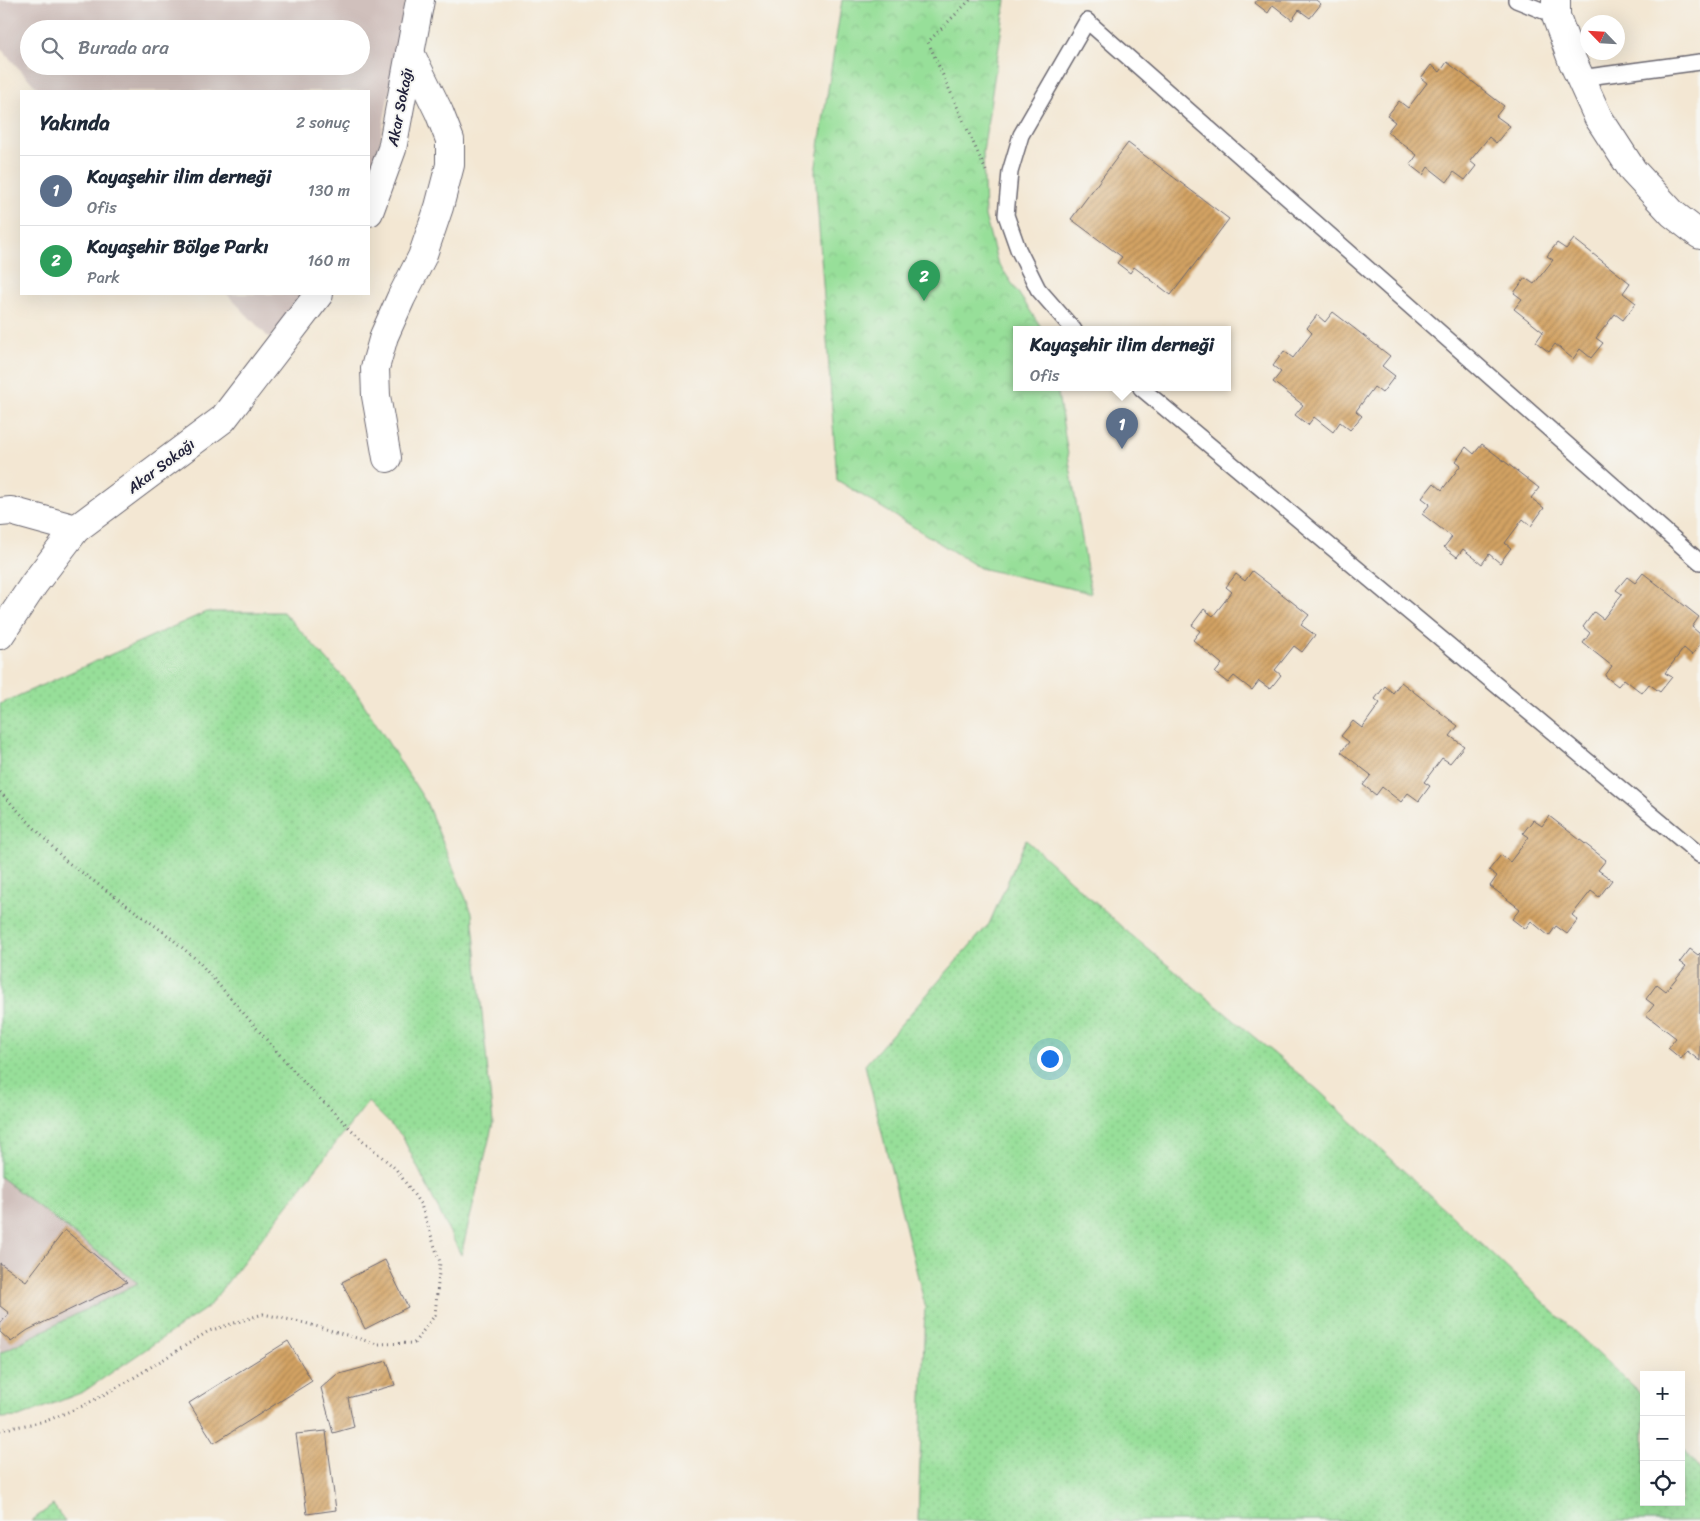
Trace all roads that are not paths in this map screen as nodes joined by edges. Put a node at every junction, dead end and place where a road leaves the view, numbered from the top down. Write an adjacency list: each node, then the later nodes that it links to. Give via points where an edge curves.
1 (420, 0): 4 (street, Akar Sokağı)
2 (1516, 0): 3 (lane)
3 (1556, 8): 6 (street)
4 (410, 53): 7 (street, Akar Sokağı, via 392,149); 12 (street, via 450,140 450,165 422,258 387,328 375,368 376,396)
5 (1700, 62): 6 (lane)
6 (1580, 78): 8 (street, via 1598,117 1633,171 1673,214)
7 (370, 209)
8 (1700, 235)
9 (319, 295): 14 (street, Akar Sokağı, via 223,419)
10 (1071, 326): 15 (lane, via 1038,288 1018,249 1006,215 1010,172 1021,135 1087,21)
11 (1145, 391): 17 (lane)
12 (387, 458)
13 (0, 512): 14 (street, via 12,511)
14 (76, 529): 16 (street, Akar Sokağı)
15 (1700, 562)
16 (0, 635)
17 (1700, 855)

